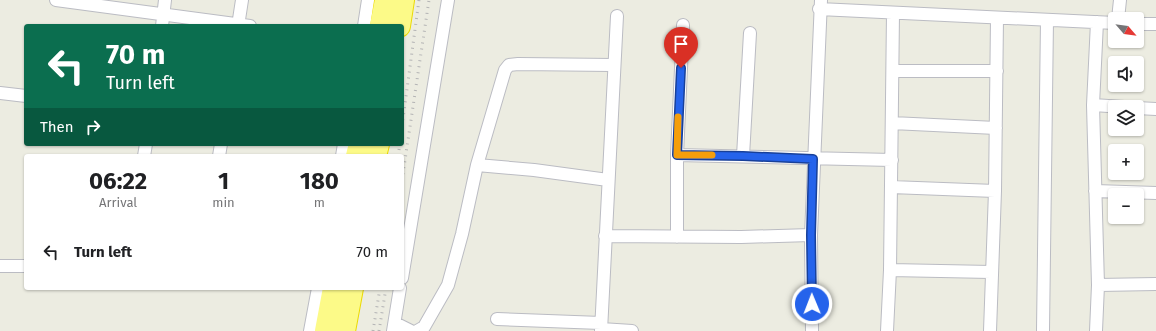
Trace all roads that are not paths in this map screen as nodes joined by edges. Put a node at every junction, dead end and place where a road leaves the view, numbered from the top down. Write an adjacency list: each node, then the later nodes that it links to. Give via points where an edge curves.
1 (56, 0): 11 (street)
2 (165, 0): 11 (street)
3 (242, 0): 20 (street)
4 (368, 0): 21 (street)
5 (386, 0): 22 (highway)
6 (404, 0): 23 (highway)
7 (448, 0): 54 (street)
8 (1120, 0): 10 (street)
9 (820, 5): 12 (street); 41 (street)
10 (1119, 12)
11 (163, 13): 18 (street); 19 (street)
12 (892, 13): 14 (street); 29 (street)
13 (617, 16): 28 (street)
14 (997, 18): 15 (street); 30 (street)
15 (1047, 20): 16 (street); 75 (street)
16 (1097, 22): 17 (street); 33 (street)
17 (1108, 23)
18 (162, 24)
19 (235, 24)
20 (242, 24)
21 (364, 24)
22 (381, 24)
23 (399, 24)
24 (1144, 24): 25 (street)
25 (1156, 24)
26 (683, 25): 39 (street)
27 (750, 33): 40 (street)
28 (613, 65): 43 (street, via 509,65 502,77); 44 (street)
29 (893, 71): 30 (street); 37 (street)
30 (997, 71): 38 (street)
31 (0, 93): 32 (street)
32 (24, 96)
33 (1094, 105): 34 (street); 47 (street)
34 (1108, 106)
35 (1144, 108): 36 (street)
36 (1156, 109)
37 (892, 123): 38 (street); 42 (street)
38 (996, 128): 46 (street)
39 (677, 155): 40 (street); 51 (street)
40 (743, 156): 41 (street)
41 (813, 159): 42 (street); 49 (street)
42 (892, 160): 45 (street)
43 (477, 165): 44 (street); 70 (street, via 448,285 424,328)
44 (608, 180): 50 (street)
45 (891, 187): 46 (street); 55 (street)
46 (995, 191): 56 (street)
47 (1096, 191): 48 (street); 57 (street)
48 (1156, 193)
49 (811, 235): 51 (street); 72 (street)
50 (605, 236): 51 (street); 65 (street)
51 (677, 237)
52 (0, 266): 53 (street)
53 (24, 266)
54 (404, 266)
55 (890, 270): 56 (street); 73 (street)
56 (991, 272): 74 (street)
57 (1098, 284): 58 (street); 76 (street)
58 (1156, 284)
59 (318, 290): 66 (street)
60 (334, 290): 67 (highway)
61 (352, 290): 68 (highway)
62 (400, 290): 64 (street)
63 (497, 319): 65 (street)
64 (394, 327): 69 (street)
65 (601, 328): 71 (street)
66 (310, 331)
67 (326, 331)
68 (344, 331)
69 (411, 331)
70 (417, 331)
71 (632, 331)
72 (812, 331)
73 (887, 331)
74 (990, 331)
75 (1043, 331)
76 (1096, 331)

